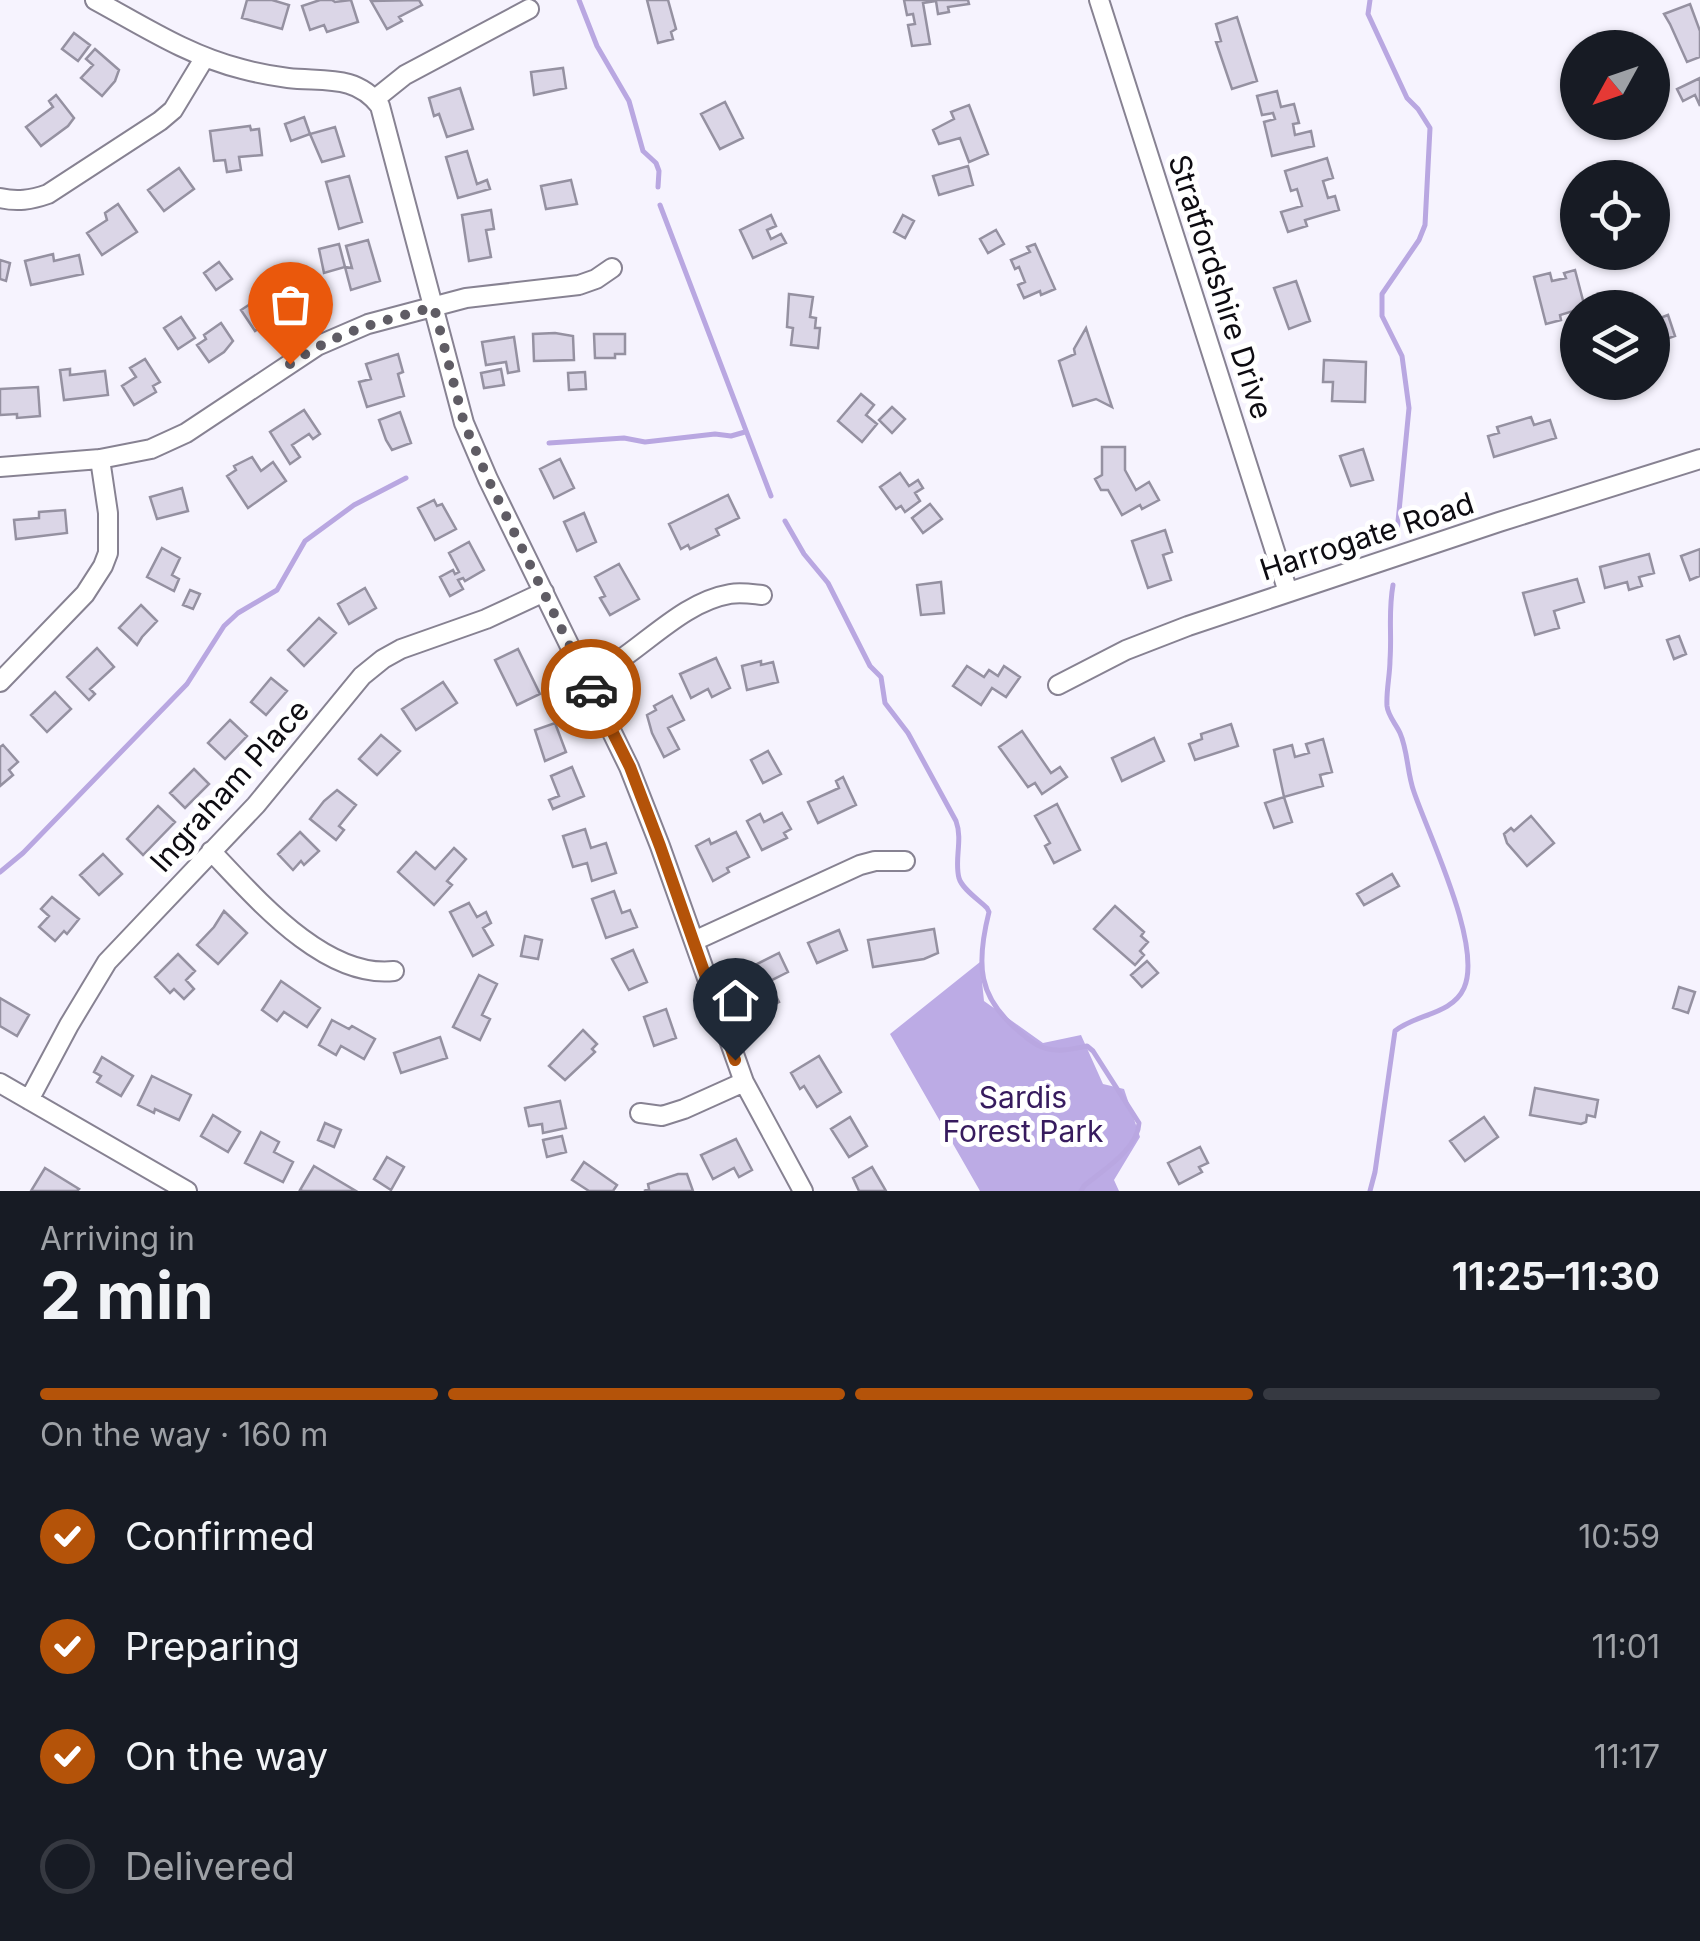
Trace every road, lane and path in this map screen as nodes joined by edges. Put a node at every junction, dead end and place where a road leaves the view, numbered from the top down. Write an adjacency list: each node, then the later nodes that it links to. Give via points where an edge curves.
1 (95, 0): 4 (street)
2 (1099, 0): 13 (street, Stratfordshire Drive)
3 (529, 9): 5 (street, via 405,75)
4 (205, 57): 5 (street, via 288,78 341,80); 6 (street, via 182,100 160,121 48,194)
5 (375, 99): 8 (street)
6 (0, 198)
7 (612, 268): 8 (street, via 579,285)
8 (434, 307): 9 (street, via 338,335 186,433 151,449); 12 (street, via 464,423)
9 (100, 459): 11 (street); 16 (street, via 108,514 104,566)
10 (1700, 459): 13 (street, Harrogate Road)
11 (0, 467)
12 (544, 592): 15 (street); 18 (street, Ingraham Place, via 372,667)
13 (1288, 592): 17 (street, Harrogate Road, via 1126,650)
14 (762, 595): 15 (street, via 729,594 699,604)
15 (587, 679): 20 (street, via 630,767)
16 (0, 682)
17 (1058, 685)
18 (211, 851): 21 (street, via 301,938 359,970); 24 (street, Ingraham Place, via 107,962)
19 (904, 862): 20 (street, via 860,865)
20 (694, 941): 22 (street)
21 (394, 972)
22 (744, 1082): 25 (street, via 684,1110); 27 (street)
23 (0, 1083): 24 (street)
24 (29, 1100): 26 (street)
25 (640, 1113)
26 (187, 1191)
27 (804, 1191)

